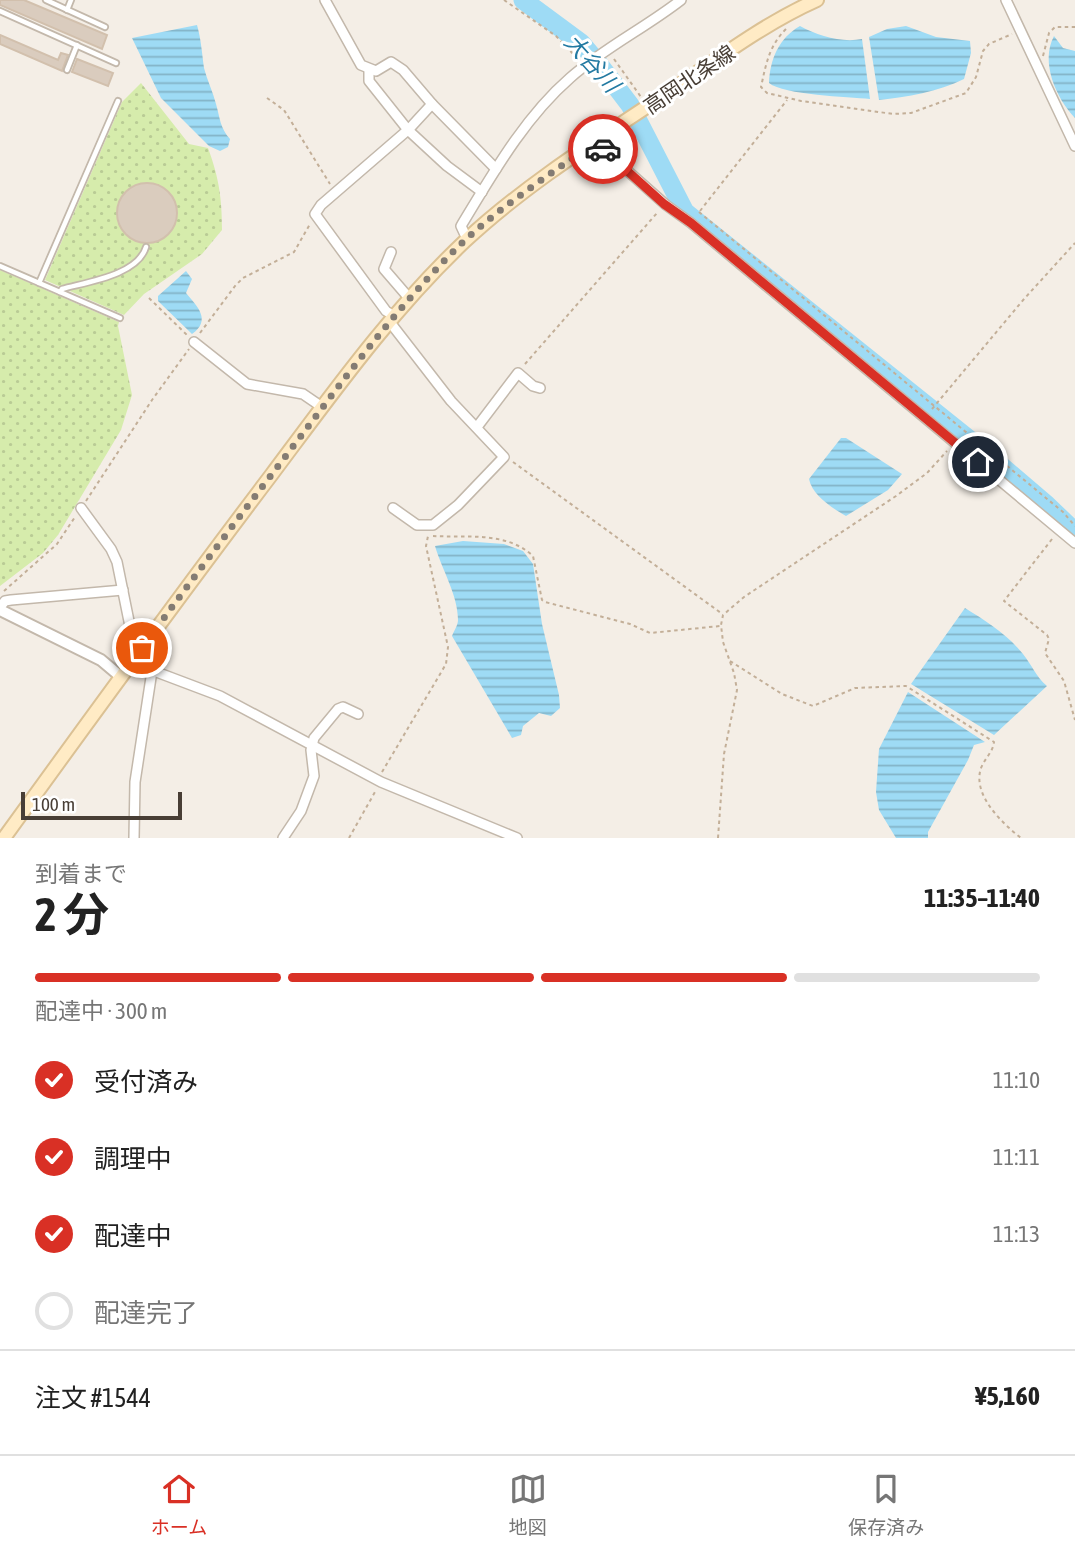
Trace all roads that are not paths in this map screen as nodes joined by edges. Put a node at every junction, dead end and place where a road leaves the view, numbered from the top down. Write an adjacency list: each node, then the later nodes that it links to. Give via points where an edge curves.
1 (46, 0): 7 (lane)
2 (71, 0): 7 (lane)
3 (325, 0): 12 (street, via 361,65)
4 (681, 0): 19 (street, via 568,80 522,131)
5 (817, 0): 17 (main road, 高岡北条線)
6 (1006, 0): 18 (street)
7 (67, 10): 9 (lane)
8 (0, 11): 10 (lane)
9 (105, 27)
10 (76, 45): 11 (lane); 13 (lane)
11 (116, 63)
12 (369, 69): 15 (street, via 376,71 391,62 403,69); 16 (street, via 369,81)
13 (66, 70)
14 (118, 101): 25 (lane)
15 (432, 104): 16 (street); 19 (street)
16 (408, 130): 20 (street); 29 (street, via 315,214)
17 (595, 142): 21 (main road, 高岡北条線); 36 (street)
18 (1075, 146)
19 (496, 169): 20 (street)
20 (482, 191): 21 (street, via 461,226)
21 (467, 239): 27 (main road, 高岡北条線)
22 (146, 247): 26 (lane, via 139,261 125,270)
23 (391, 252): 27 (street, via 384,270)
24 (0, 266): 25 (lane)
25 (38, 283): 26 (lane)
26 (60, 292): 28 (lane)
27 (409, 298): 29 (main road, 高岡北条線)
28 (120, 318)
29 (391, 319): 32 (main road, 高岡北条線); 33 (street)
30 (194, 342): 32 (street, via 247,384 303,394)
31 (540, 388): 33 (street, via 518,373)
32 (322, 407): 39 (main road, 高岡北条線)
33 (477, 427): 35 (street, via 503,457 458,505 433,525 417,525)
34 (81, 508): 37 (street, via 111,549)
35 (393, 508)
36 (1075, 543)
37 (123, 590): 38 (street, via 11,600); 39 (street, via 133,641)
38 (0, 609): 42 (street, via 100,660)
39 (142, 648): 40 (main road, 高岡北条線)
40 (130, 662): 41 (street); 42 (main road, 高岡北条線)
41 (152, 671): 44 (street, via 220,696); 47 (street, via 136,768)
42 (120, 676): 46 (main road, 高岡北条線)
43 (358, 714): 44 (street, via 338,709)
44 (312, 744): 45 (street, via 379,781); 48 (street, via 314,776 301,811)
45 (511, 837)
46 (4, 838)
47 (134, 838)
48 (283, 838)

